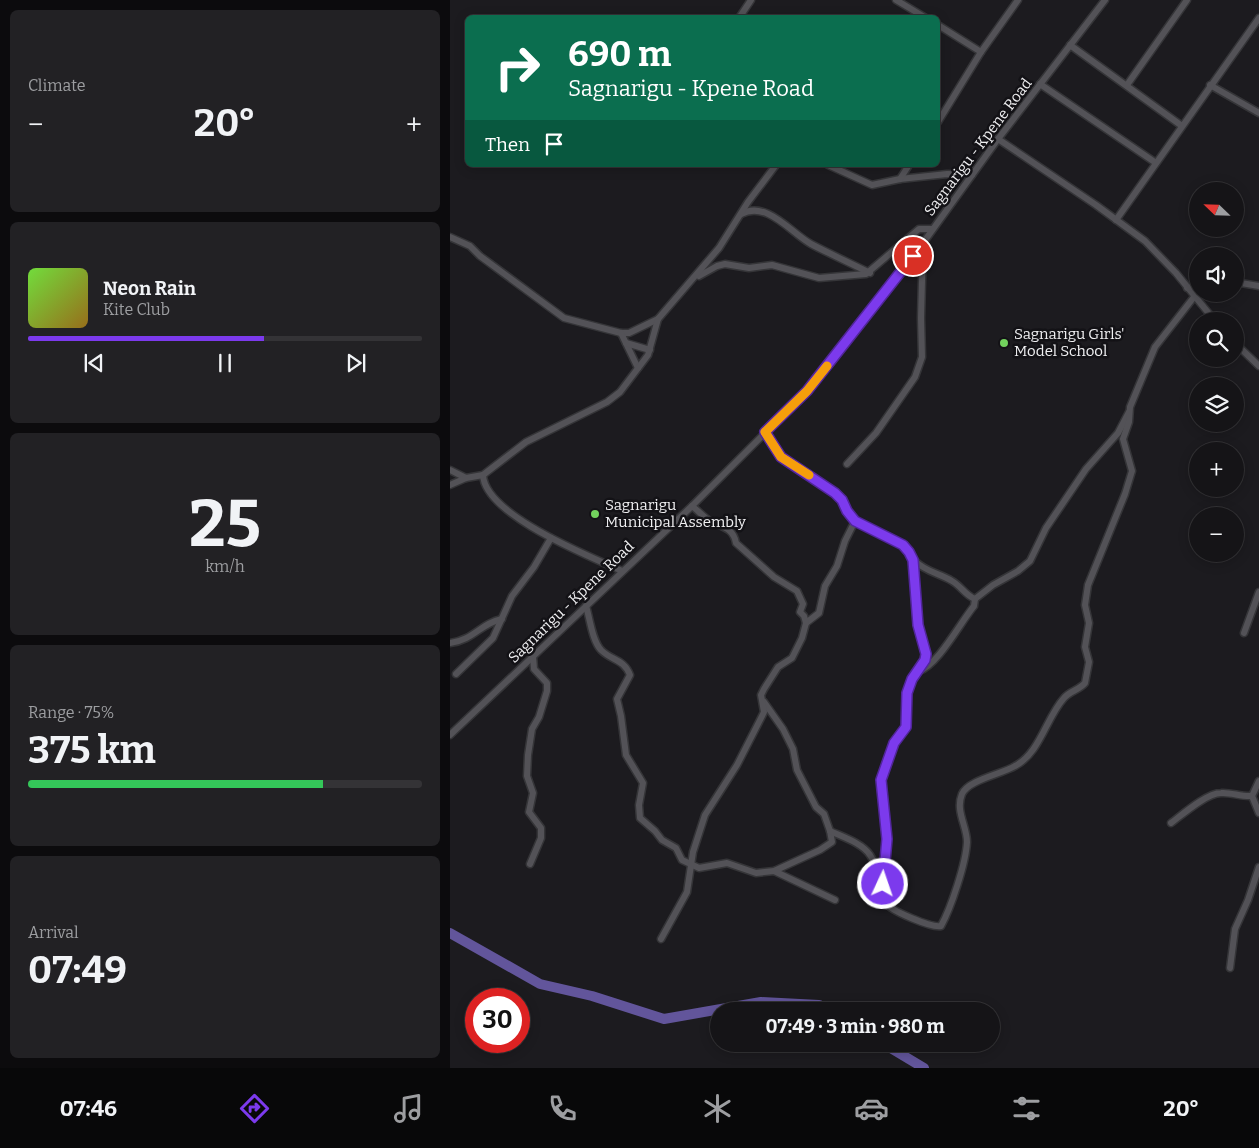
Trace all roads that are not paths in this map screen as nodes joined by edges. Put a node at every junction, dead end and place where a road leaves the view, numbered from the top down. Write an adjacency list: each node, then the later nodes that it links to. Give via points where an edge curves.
1 (751, 0): 6 (street)
2 (896, 0): 7 (street)
3 (1018, 0): 11 (street)
4 (1105, 0): 10 (street, Sagnarigu - Kpene Road)
5 (1186, 0): 13 (street)
6 (741, 15)
7 (921, 15)
8 (1259, 18): 14 (street)
9 (940, 26): 11 (street)
10 (1070, 46): 12 (street, Sagnarigu - Kpene Road); 13 (street)
11 (981, 52): 16 (street)
12 (1040, 84): 18 (street, Sagnarigu - Kpene Road); 19 (street)
13 (1127, 85): 17 (street)
14 (1210, 86): 15 (street); 17 (street)
15 (1259, 113)
16 (940, 119)
17 (1182, 126): 19 (street)
18 (998, 139): 23 (street, Sagnarigu - Kpene Road); 26 (street)
19 (1156, 163): 26 (street)
20 (775, 167): 25 (street)
21 (832, 167): 24 (street, via 865,183 876,184)
22 (908, 167): 24 (street)
23 (972, 176): 24 (street, via 947,174); 27 (street, Sagnarigu - Kpene Road)
24 (900, 178)
25 (741, 214): 30 (street, via 751,210 775,218 806,241); 31 (street)
26 (1116, 220): 34 (street, via 1156,251)
27 (932, 229): 29 (street, Sagnarigu - Kpene Road); 30 (street, via 919,229)
28 (450, 237): 40 (street, via 470,246 564,318)
29 (923, 243): 47 (street, Sagnarigu - Kpene Road, via 807,391); 48 (street, via 922,357 915,376 876,433)
30 (870, 273): 31 (street, via 820,278 772,265 749,268 725,264)
31 (696, 278): 39 (street)
32 (1244, 284): 33 (street)
33 (1259, 286)
34 (1187, 288): 35 (street)
35 (1189, 291)
36 (1191, 302): 46 (street, via 1155,347)
37 (1198, 302): 38 (street)
38 (1207, 312)
39 (658, 319): 40 (street); 42 (street)
40 (621, 333): 41 (street)
41 (626, 343): 42 (street); 45 (street)
42 (650, 350): 45 (street)
43 (1244, 352): 44 (street)
44 (1259, 366)
45 (638, 368): 50 (street, via 620,392 607,402 526,442)
46 (1130, 411): 59 (street, via 1118,433 1086,469 1046,528 1030,561); 79 (street, via 1123,439 1132,471 1086,596 1090,622 1085,647 1089,662 1085,683 1063,699 1034,748 1016,766 967,786 962,794 959,808 967,840 966,853 941,926 922,922 887,905 883,900)
47 (765, 432): 53 (street, Sagnarigu - Kpene Road); 54 (street, via 781,457 835,493)
48 (847, 464)
49 (450, 470): 51 (street)
50 (483, 475): 51 (street); 55 (street, via 483,482 503,506)
51 (466, 478): 52 (street)
52 (450, 486)
53 (692, 506): 57 (street, Sagnarigu - Kpene Road); 62 (street, via 709,520 725,526 735,535 736,543 774,577 793,587 801,597 800,612)
54 (855, 521): 56 (street, via 903,545); 62 (street, via 844,541 837,566 825,586 819,613)
55 (551, 538): 57 (street); 61 (street, via 512,596)
56 (913, 560): 59 (street, via 928,572 950,580); 66 (street, via 918,625 926,654)
57 (622, 571): 60 (street, Sagnarigu - Kpene Road)
58 (1259, 592): 63 (street)
59 (975, 599): 66 (street, via 974,606 948,643 927,669)
60 (586, 606): 65 (street, Sagnarigu - Kpene Road); 76 (street, via 600,649 623,663 630,675 617,699 626,755 643,783 638,805 640,818)
61 (502, 619): 64 (street, via 493,620 470,638); 67 (street, via 493,638)
62 (806, 623): 68 (street, via 792,658 778,667 764,689 761,695)
63 (1244, 633)
64 (450, 642)
65 (533, 656): 69 (street, Sagnarigu - Kpene Road); 75 (street, via 534,669 546,683 547,691 532,729 526,766 533,793 529,812 541,828 538,848)
66 (919, 671): 79 (street, via 907,693 906,727 894,743 881,780 887,839)
67 (456, 674)
68 (764, 702): 74 (street, via 783,729 793,749 797,770 816,807 824,814); 76 (street, via 764,712 737,765 705,815)
69 (450, 735)
70 (1259, 781): 71 (street)
71 (1252, 796): 72 (street); 73 (street, via 1211,794)
72 (1259, 813)
73 (1171, 823)
74 (830, 831): 78 (street, via 832,842 828,846); 79 (street, via 870,854)
75 (530, 864)
76 (691, 865): 78 (street, via 699,868 727,863 756,873); 81 (street, via 687,892)
77 (1259, 866): 82 (street, via 1235,929)
78 (774, 871): 80 (street)
79 (883, 884)
80 (835, 900)
81 (662, 939)
82 (1230, 968)

